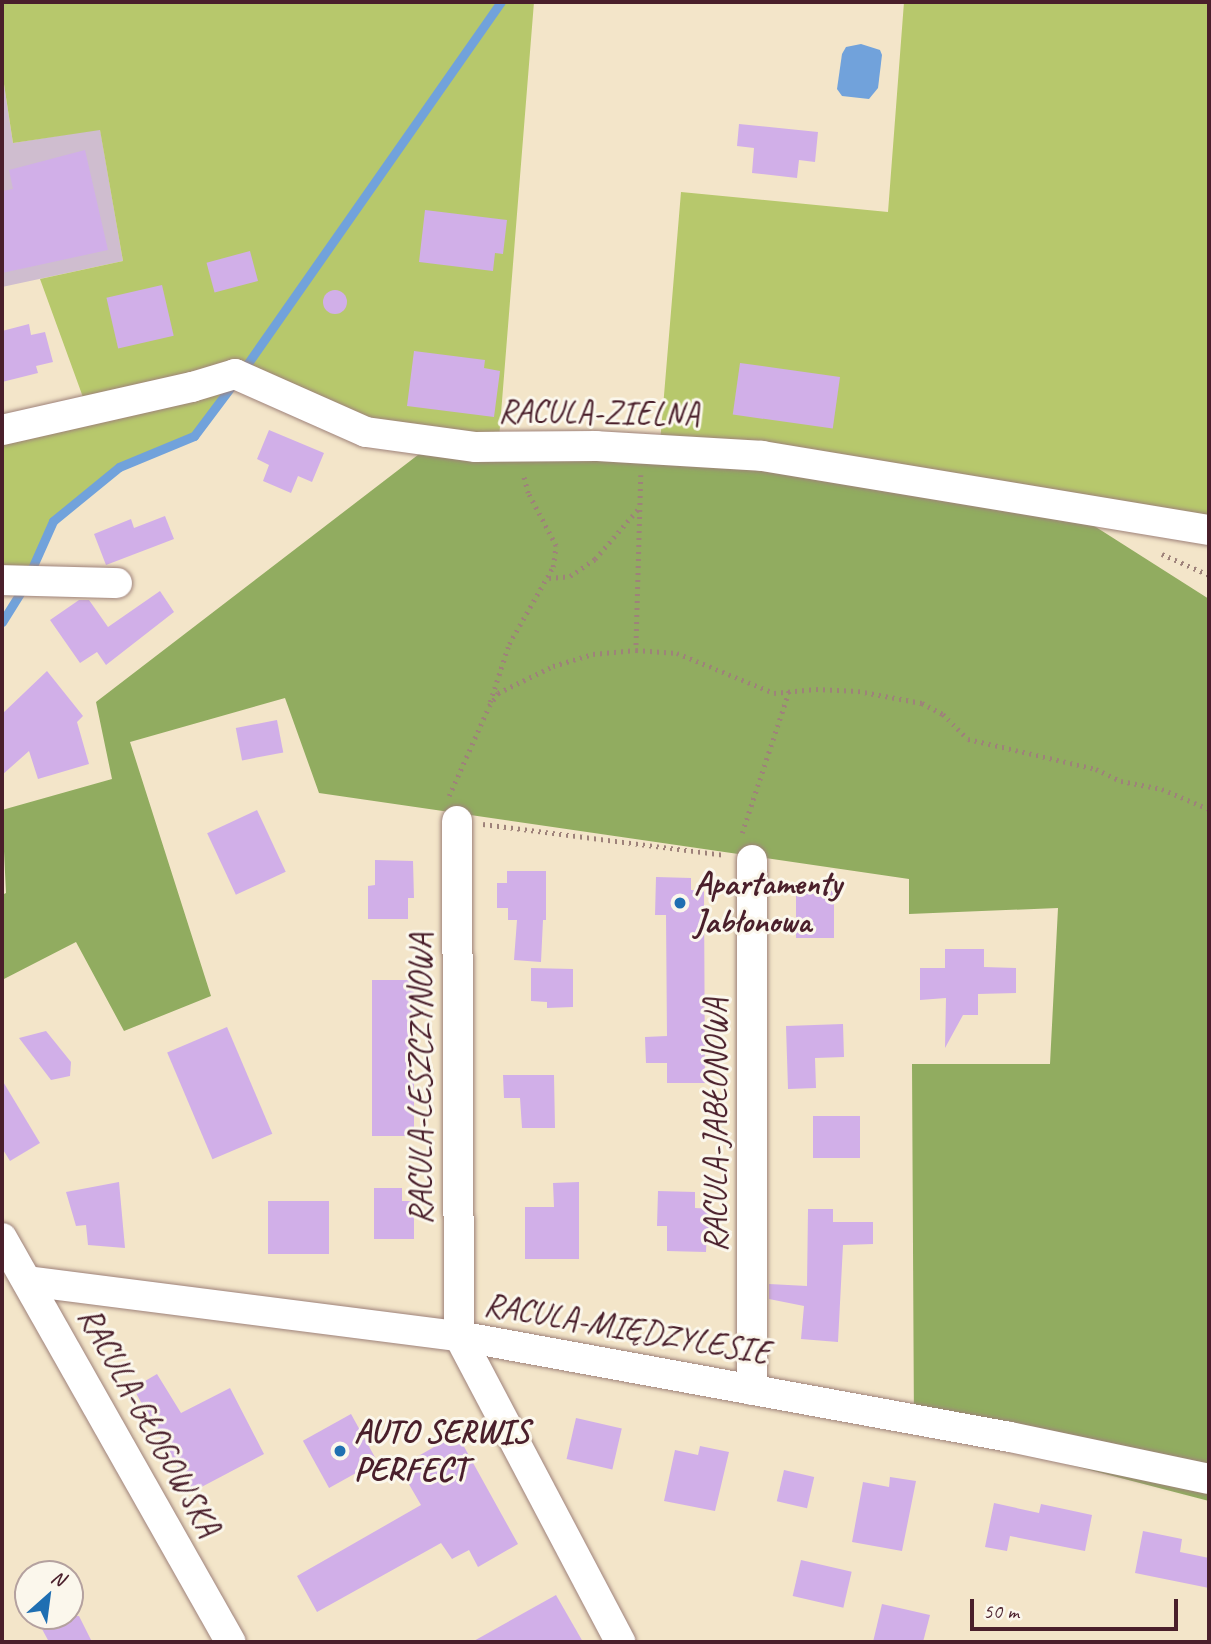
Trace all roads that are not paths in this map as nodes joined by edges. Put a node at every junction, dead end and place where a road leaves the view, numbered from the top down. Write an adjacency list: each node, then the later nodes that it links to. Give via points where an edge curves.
1 (2, 430): 2 (street, RACULA-ZIELNA, via 243,378 366,432 475,447 643,448 762,456)
2 (1209, 530)
3 (17, 580): 4 (street)
4 (117, 583)
5 (457, 821): 9 (street, RACULA-LESZCZYNOWA)
6 (745, 859): 10 (street, RACULA-JABŁONOWA)
7 (2, 1238): 8 (street, RACULA-GŁOGOWSKA)
8 (27, 1280): 9 (street, RACULA-MIĘDZYLESIE); 12 (street, RACULA-GŁOGOWSKA)
9 (459, 1336): 10 (street, RACULA-MIĘDZYLESIE); 13 (street)
10 (752, 1390): 11 (street, RACULA-MIĘDZYLESIE)
11 (1209, 1479)
12 (231, 1642)
13 (620, 1642)

